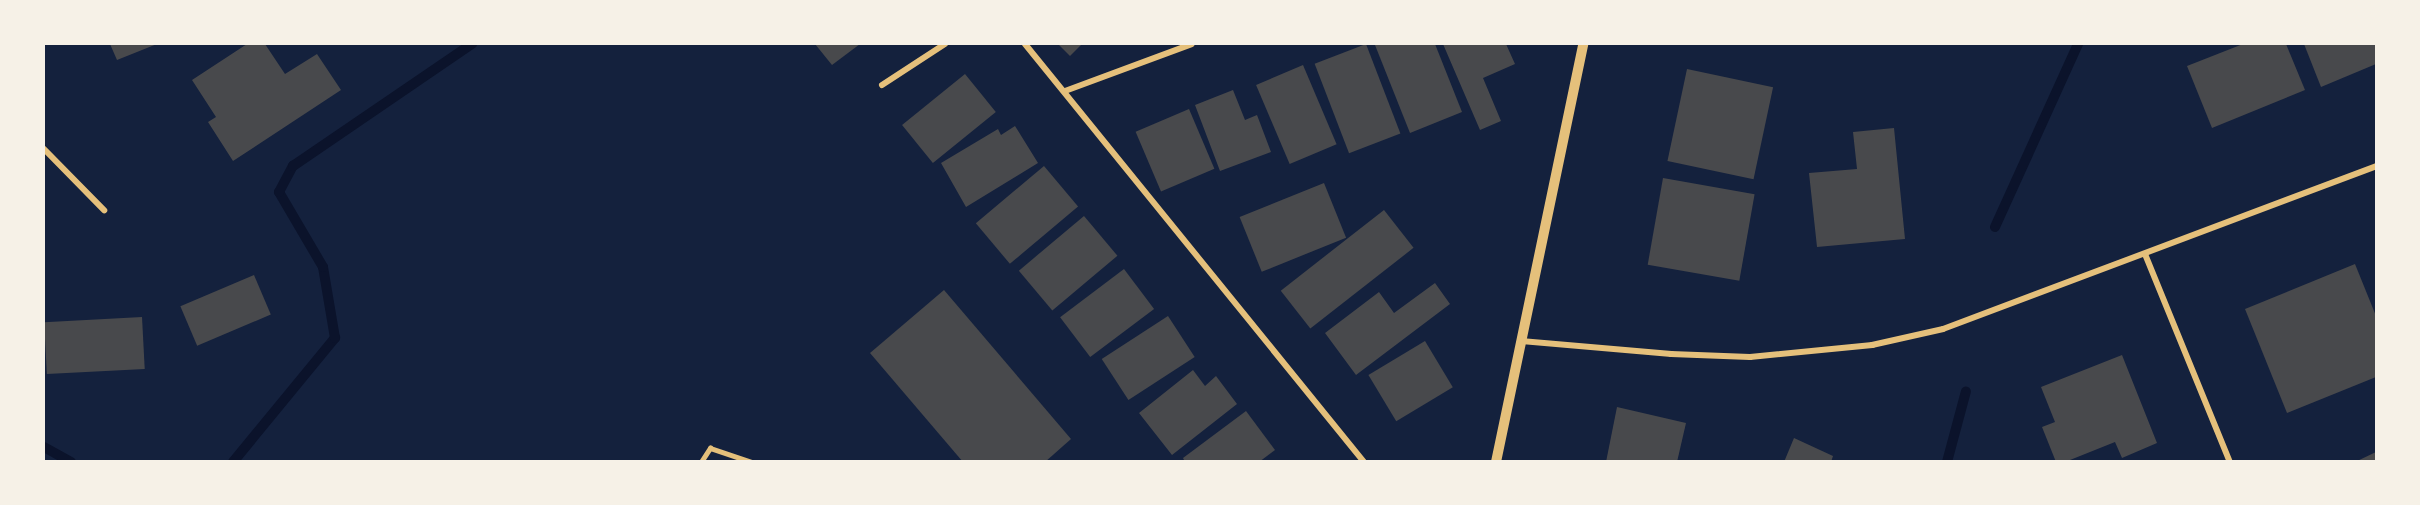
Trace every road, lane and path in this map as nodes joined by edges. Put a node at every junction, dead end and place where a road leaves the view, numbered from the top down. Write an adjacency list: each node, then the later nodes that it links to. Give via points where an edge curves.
1 (945, 44): 5 (street)
2 (1025, 44): 6 (street)
3 (1192, 44): 6 (street)
4 (1582, 44): 11 (street)
5 (882, 85)
6 (1065, 91): 14 (street)
7 (44, 150): 9 (street)
8 (2376, 166): 10 (street)
9 (104, 210)
10 (2145, 254): 11 (street, via 1942,329 1872,345 1750,357); 16 (street)
11 (1522, 341): 15 (street)
12 (701, 462): 13 (lane, via 710,448)
13 (752, 462)
14 (1364, 462)
15 (1496, 462)
16 (2230, 462)

